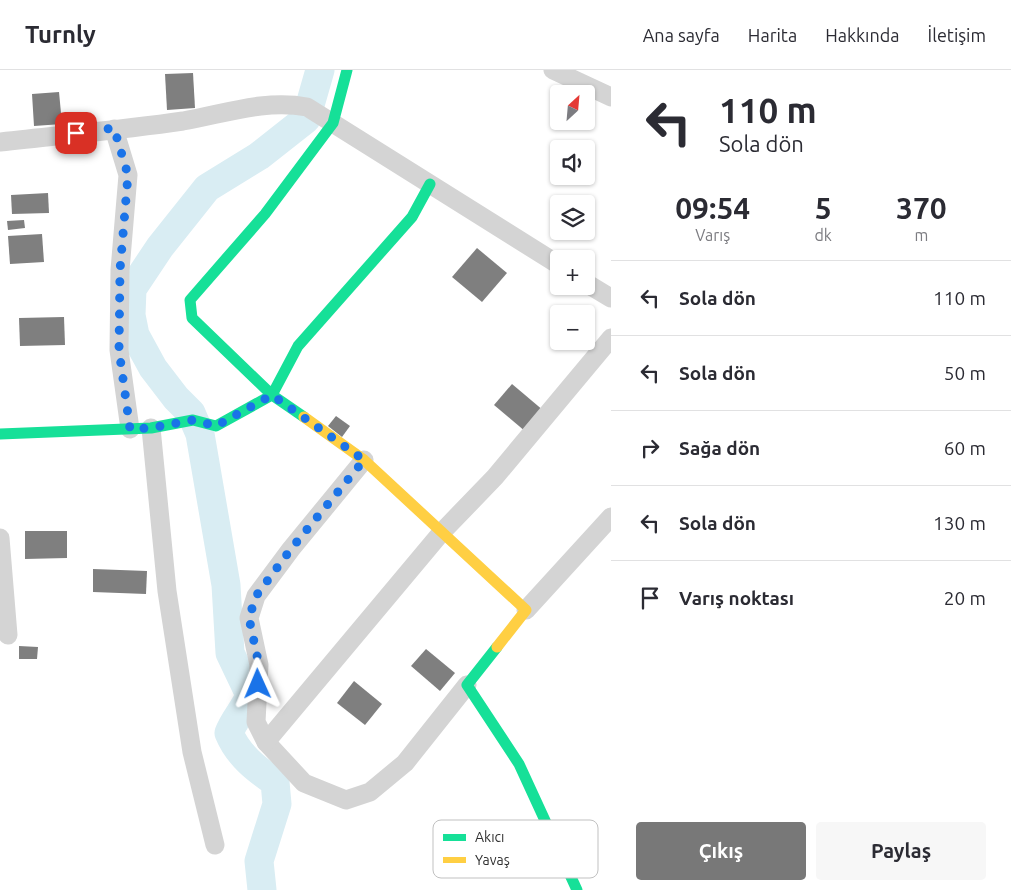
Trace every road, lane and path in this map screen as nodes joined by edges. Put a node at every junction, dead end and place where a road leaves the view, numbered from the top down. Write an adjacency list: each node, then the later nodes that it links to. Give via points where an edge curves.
1 (347, 70): 4 (street)
2 (553, 70): 3 (street)
3 (611, 97)
4 (333, 123): 5 (street, via 307,107 291,104 261,105 183,120); 7 (street); 12 (street, via 265,214 190,300 192,318)
5 (114, 128): 6 (street); 14 (street, via 128,175 120,270 119,350)
6 (0, 142)
7 (430, 184): 8 (street); 12 (street, via 412,217 298,346)
8 (550, 259)
9 (595, 288): 10 (street)
10 (611, 298)
11 (611, 338): 18 (street, via 495,477)
12 (272, 395): 13 (street, via 216,426 193,420); 16 (street)
13 (151, 428): 14 (street); 25 (street, via 167,591 190,743)
14 (130, 429): 15 (street)
15 (0, 434)
16 (364, 460): 18 (street); 23 (street, via 256,596 249,618 259,665 256,722)
17 (611, 517): 20 (street)
18 (442, 533): 20 (street); 23 (street)
19 (0, 538): 21 (street)
20 (526, 610): 22 (street)
21 (8, 635)
22 (467, 685): 23 (street, via 405,763 370,792 346,800 304,782); 24 (street, via 519,764)
23 (266, 742)
24 (545, 820)
25 (215, 845)
26 (571, 878): 27 (street)
27 (577, 890)

